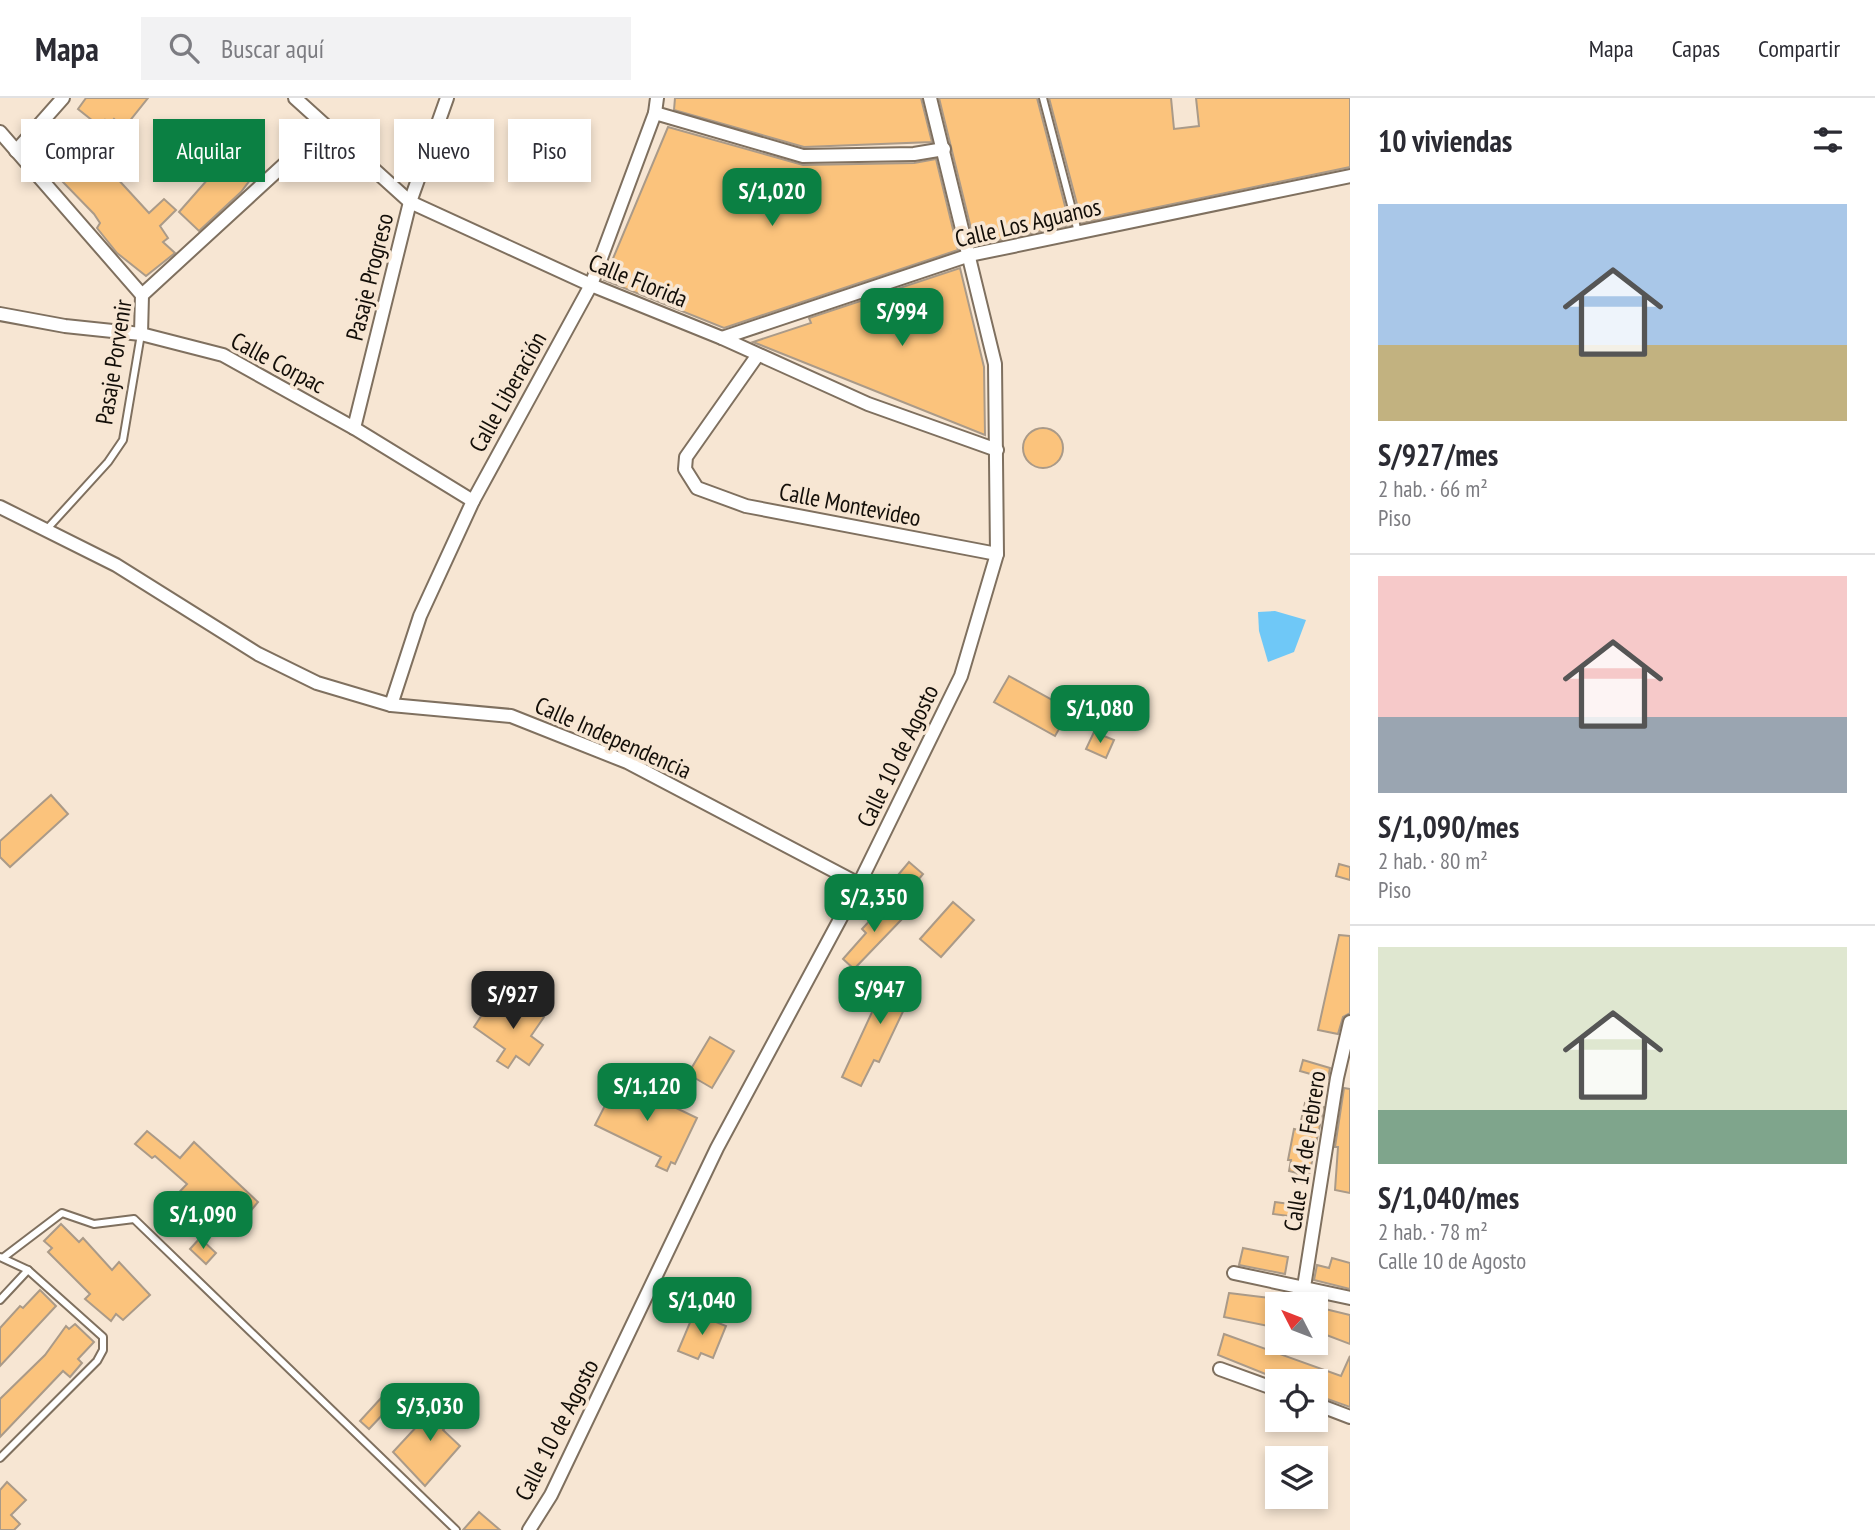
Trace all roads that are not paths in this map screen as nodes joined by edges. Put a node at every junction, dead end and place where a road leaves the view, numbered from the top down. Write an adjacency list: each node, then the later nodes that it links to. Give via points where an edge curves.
1 (63, 98): 11 (street)
2 (295, 98): 8 (street, Calle Florida)
3 (447, 98): 15 (street, Pasaje Progreso)
4 (657, 98): 7 (street, Calle Liberación)
5 (930, 98): 10 (street, Calle 10 de Agosto)
6 (1043, 98): 16 (lane)
7 (655, 113): 10 (street, via 803,156 914,154); 18 (street, Calle Liberación)
8 (317, 119)
9 (0, 132): 11 (street)
10 (944, 149): 17 (street, Calle 10 de Agosto)
11 (16, 151): 19 (street)
12 (279, 169): 19 (street, Pasaje Porvenir)
13 (380, 176): 15 (street, Calle Florida)
14 (1350, 176): 16 (street, Calle Los Aguanos)
15 (410, 202): 18 (street, Calle Florida); 24 (street, Pasaje Progreso)
16 (1078, 233): 17 (street, Calle Los Aguanos)
17 (970, 256): 22 (street, Calle Los Aguanos); 25 (street, Calle 10 de Agosto, via 995,364)
18 (591, 285): 22 (street, Calle Florida); 26 (street, Calle Liberación)
19 (142, 295): 21 (street, Pasaje Porvenir)
20 (0, 314): 21 (street, Calle Corpac)
21 (141, 334): 24 (street, Calle Corpac, via 223,355); 28 (lane, Pasaje Porvenir, via 123,440)
22 (722, 338): 23 (street, Calle Florida)
23 (757, 356): 25 (street, Calle Florida, via 868,404); 29 (street, Calle Montevideo, via 685,457 685,469 697,488 746,506)
24 (354, 428): 26 (street, Calle Corpac)
25 (997, 450): 29 (street, Calle 10 de Agosto)
26 (473, 501): 30 (street, Calle Liberación, via 420,616)
27 (0, 508): 28 (street, Calle Independencia)
28 (47, 529): 30 (street, Calle Independencia, via 116,565 258,654 317,684)
29 (997, 554): 31 (street, Calle 10 de Agosto, via 961,677)
30 (391, 705): 31 (street, Calle Independencia, via 511,716 627,762)
31 (859, 884): 46 (street, Calle 10 de Agosto, via 717,1148 551,1495)
32 (1350, 1022): 33 (street, Calle 14 de Febrero)
33 (1344, 1079): 37 (street, Calle 14 de Febrero)
34 (2, 1257): 35 (lane); 45 (lane, via 62,1213 94,1224 134,1219)
35 (28, 1270): 39 (lane); 44 (lane, via 103,1337 104,1344 101,1356)
36 (1234, 1273): 37 (street)
37 (1304, 1287): 38 (street)
38 (1350, 1298)
39 (0, 1300)
40 (1220, 1369): 41 (street)
41 (1265, 1385)
42 (1328, 1409): 43 (street)
43 (1350, 1417)
44 (0, 1458)
45 (456, 1530)
46 (529, 1530)

